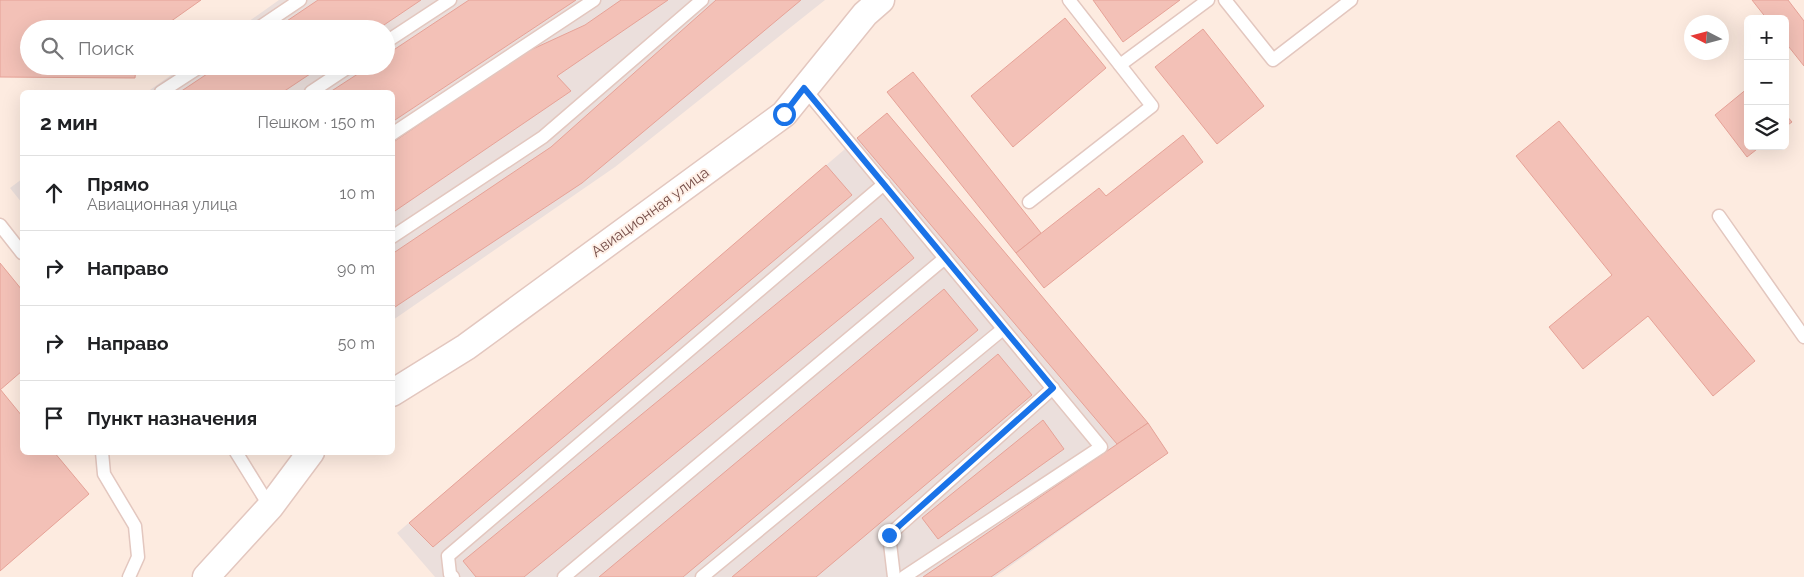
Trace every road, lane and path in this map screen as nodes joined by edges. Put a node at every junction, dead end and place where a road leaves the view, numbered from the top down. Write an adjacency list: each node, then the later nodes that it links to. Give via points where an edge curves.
1 (300, 0): 10 (lane)
2 (450, 0): 11 (lane)
3 (594, 0): 18 (lane)
4 (702, 0): 23 (lane, via 543,137)
5 (881, 0): 15 (street, Авиационная улица, via 865,14)
6 (1069, 0): 12 (lane)
7 (1208, 0): 12 (lane)
8 (1225, 0): 9 (lane, via 1273,60)
9 (1352, 0)
10 (270, 20)
11 (395, 36)
12 (1120, 65): 20 (lane, via 1152,106)
13 (187, 75): 16 (lane)
14 (336, 75): 17 (lane)
15 (804, 88): 19 (lane); 29 (street, Авиационная улица, via 784,114 466,346)
16 (164, 90)
17 (314, 90)
18 (395, 132)
19 (884, 184): 25 (lane); 36 (lane, via 448,556)
20 (1029, 202)
21 (1719, 216): 27 (lane)
22 (0, 225): 24 (lane)
23 (395, 235)
24 (20, 250)
25 (944, 258): 26 (lane); 37 (lane)
26 (1003, 329): 28 (lane); 38 (lane)
27 (1804, 337)
28 (1053, 388): 39 (lane, via 889,535); 40 (lane, via 1101,447)
29 (395, 391)
30 (102, 455): 34 (lane, via 104,474 135,526 138,557)
31 (238, 455): 33 (lane)
32 (309, 455): 33 (street)
33 (270, 507): 35 (street)
34 (129, 577)
35 (206, 577)
36 (453, 577)
37 (564, 577)
38 (702, 577)
39 (894, 577)
40 (904, 577)

